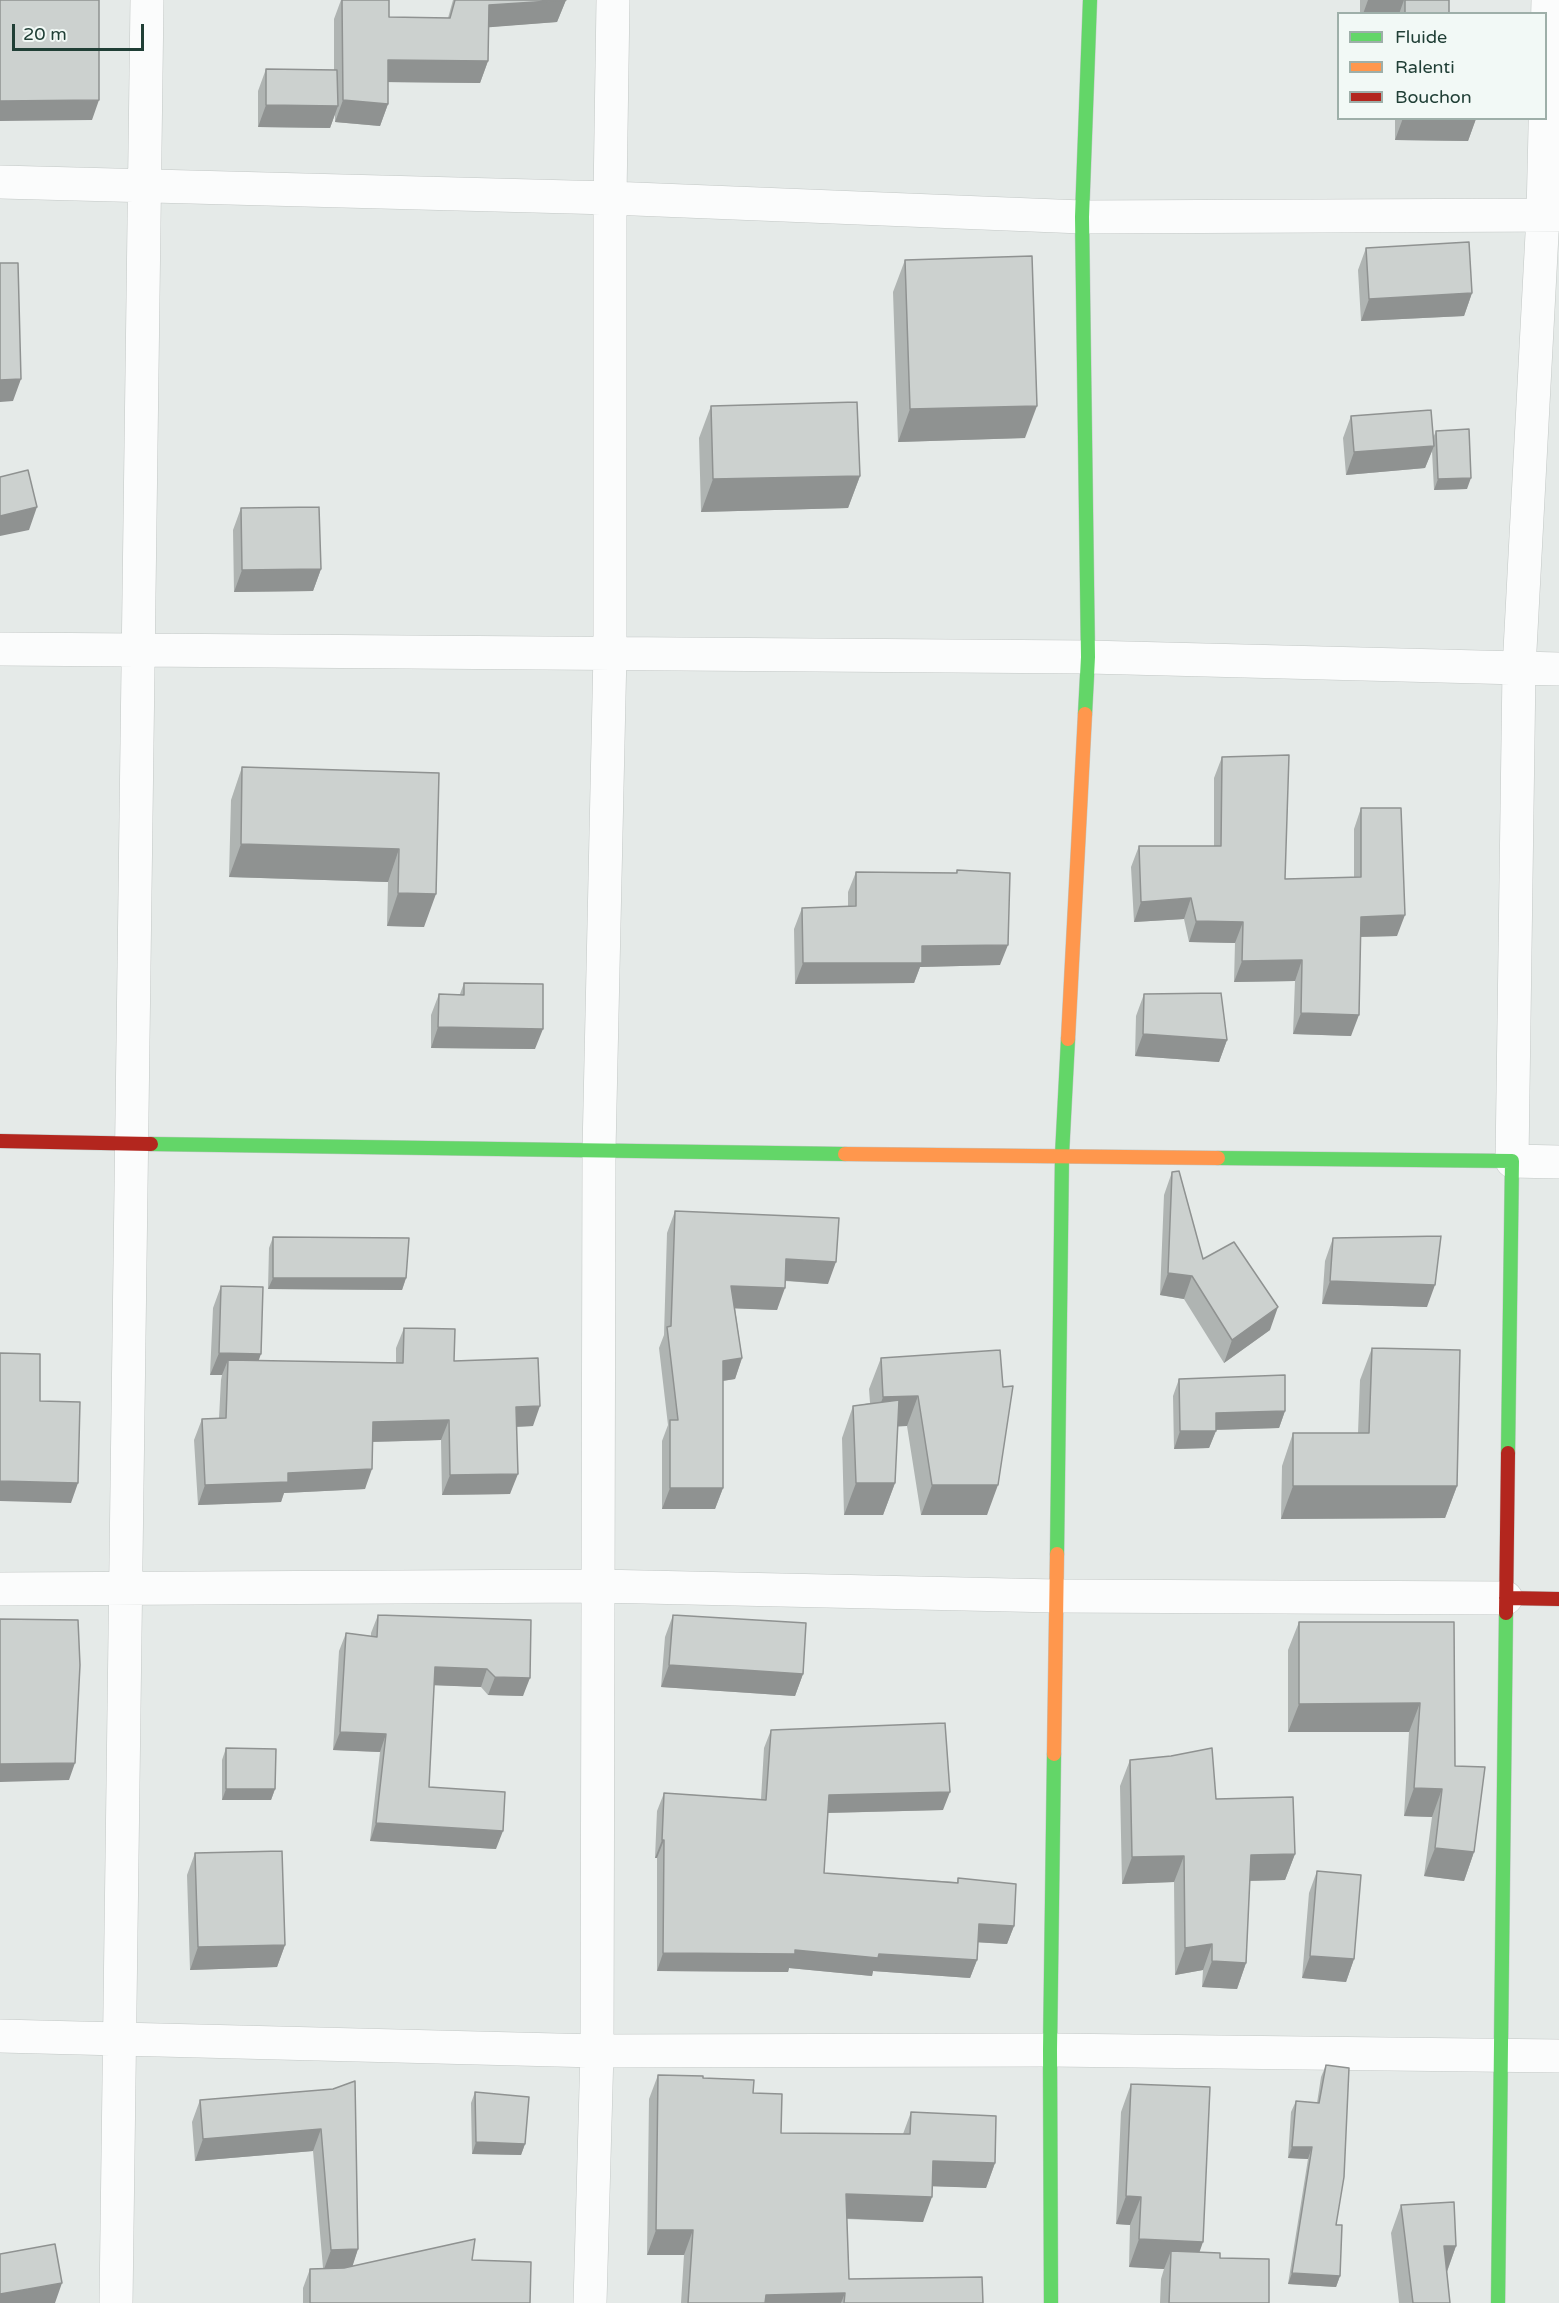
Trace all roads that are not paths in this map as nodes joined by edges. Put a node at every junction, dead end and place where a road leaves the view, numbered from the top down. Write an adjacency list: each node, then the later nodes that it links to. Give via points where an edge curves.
1 (147, 0): 6 (street)
2 (613, 0): 7 (street)
3 (1090, 0): 9 (street)
4 (1548, 0): 8 (street)
5 (0, 182): 6 (street)
6 (144, 184): 7 (street); 11 (street)
7 (610, 198): 9 (street); 12 (street)
8 (1551, 215): 9 (street); 14 (street)
9 (1082, 217): 13 (street)
10 (0, 649): 11 (street)
11 (138, 651): 12 (street); 17 (street)
12 (610, 652): 13 (street); 18 (street)
13 (1088, 657): 14 (street); 19 (street)
14 (1519, 669): 15 (street); 20 (street)
15 (1559, 669)
16 (0, 1141): 17 (street)
17 (131, 1143): 18 (street); 24 (street)
18 (599, 1151): 19 (street); 22 (street)
19 (1062, 1155): 20 (street); 25 (street)
20 (1512, 1161): 21 (street); 26 (street)
21 (1559, 1162)
22 (598, 1586): 24 (street); 25 (street); 30 (street)
23 (0, 1589): 24 (street)
24 (125, 1590): 29 (street)
25 (1056, 1596): 26 (street); 31 (street)
26 (1506, 1598): 27 (street); 32 (street)
27 (1559, 1599)
28 (0, 2036): 29 (street)
29 (119, 2038): 30 (street); 34 (street)
30 (597, 2050): 31 (street); 35 (street)
31 (1050, 2050): 32 (street); 36 (street)
32 (1500, 2055): 33 (street); 37 (street)
33 (1559, 2056)
34 (116, 2303)
35 (590, 2303)
36 (1051, 2303)
37 (1498, 2303)

